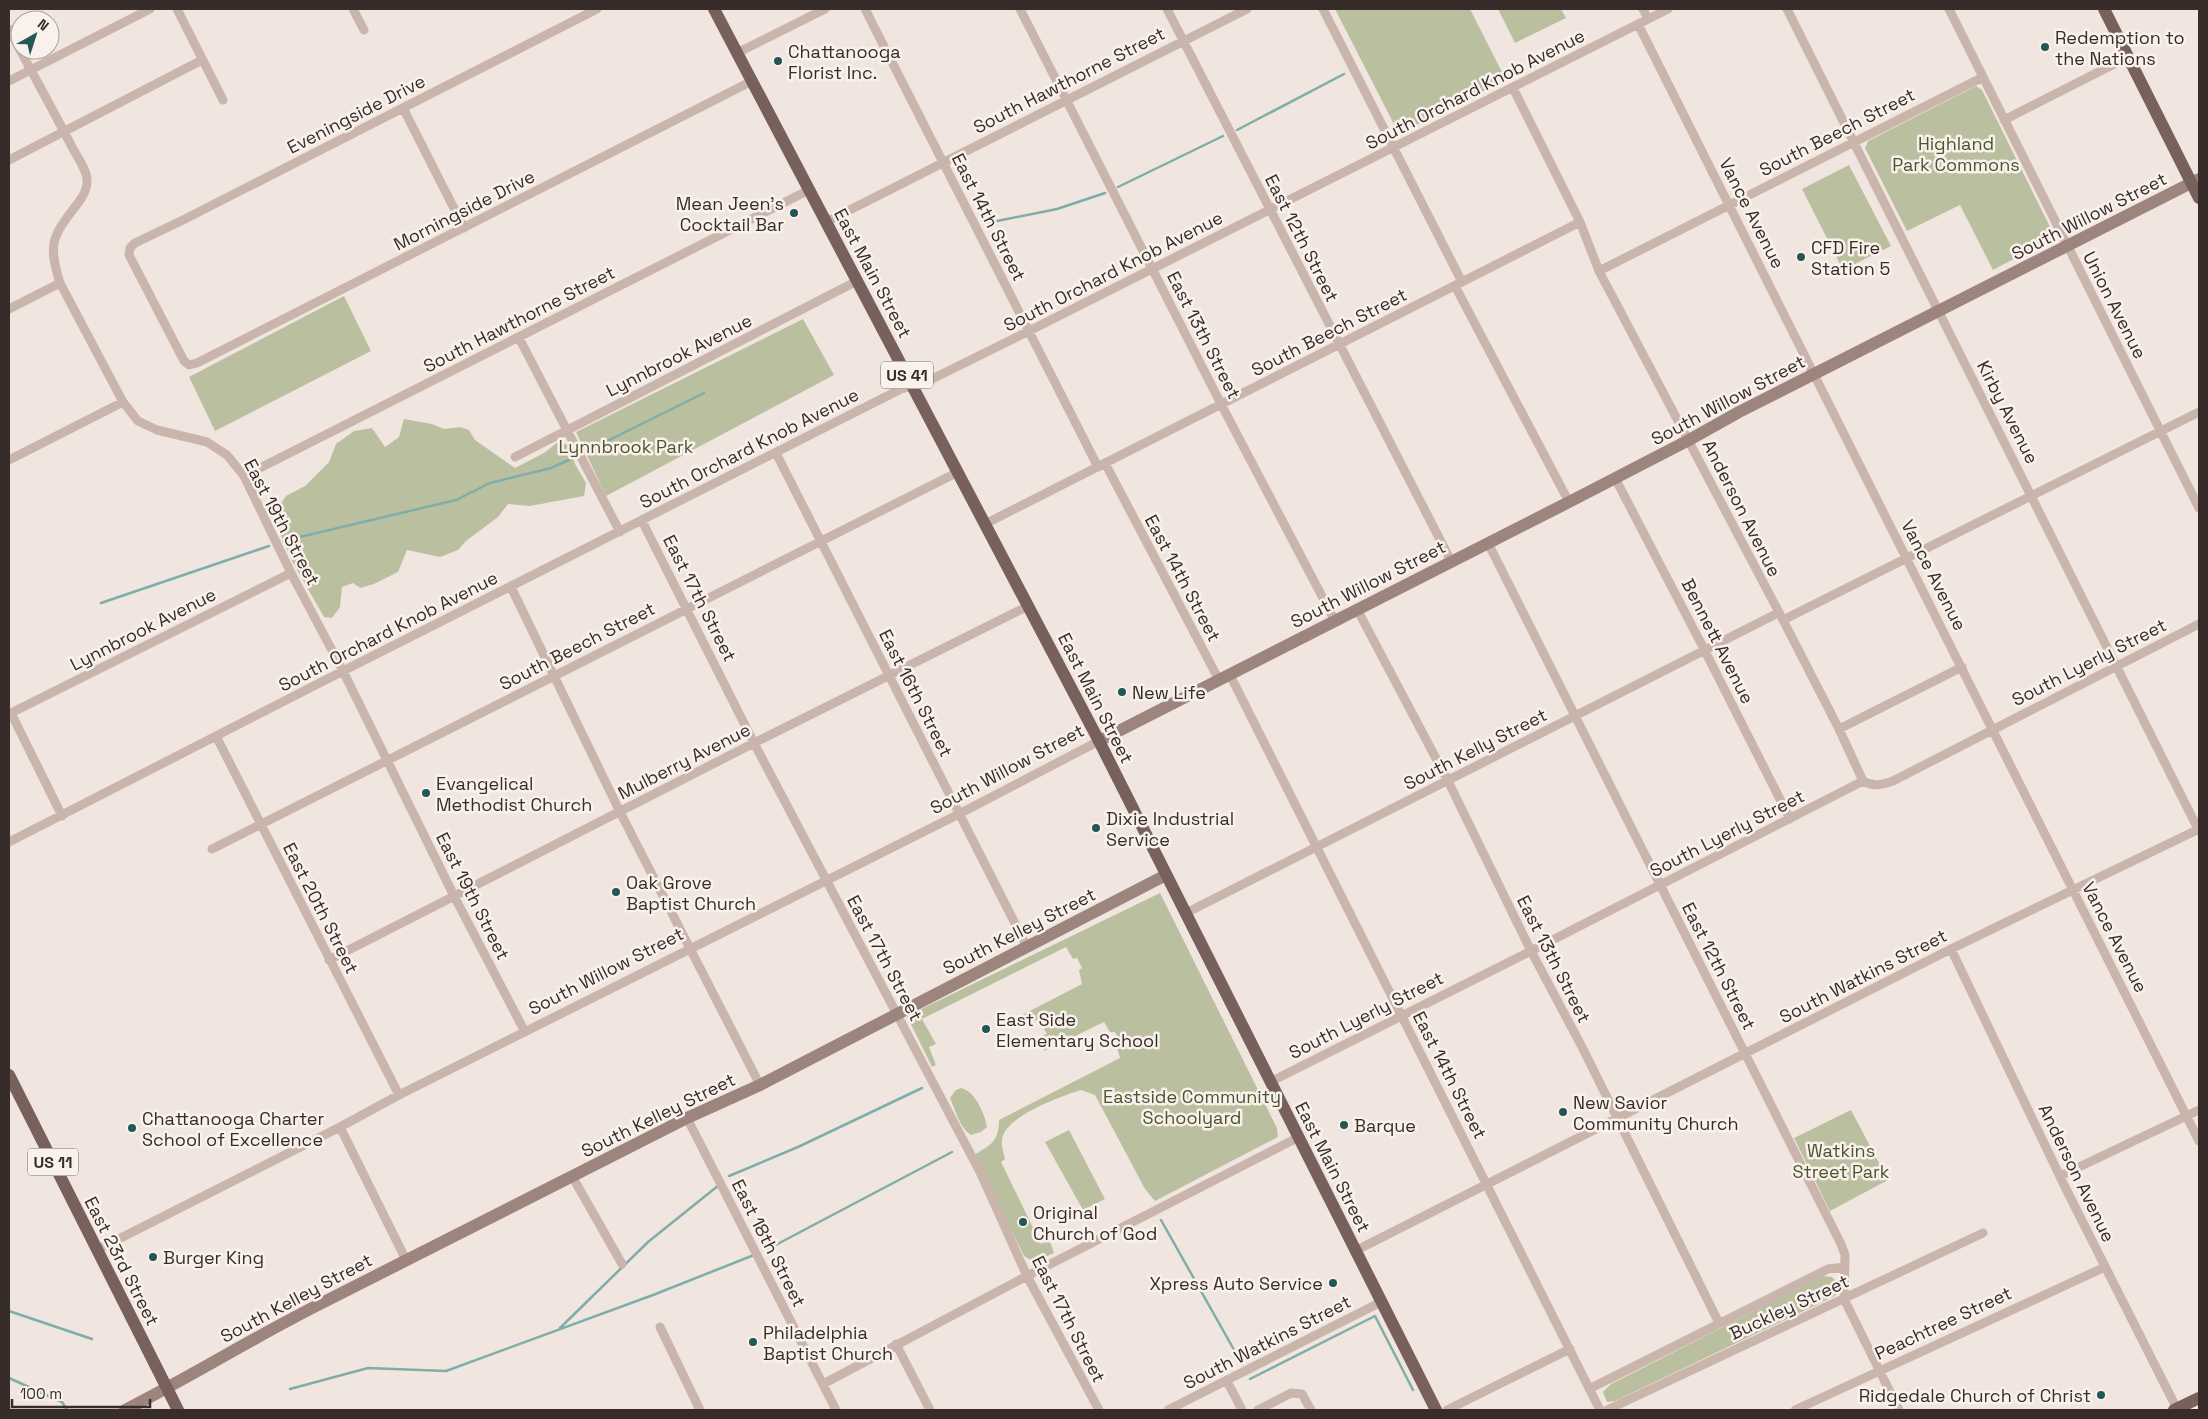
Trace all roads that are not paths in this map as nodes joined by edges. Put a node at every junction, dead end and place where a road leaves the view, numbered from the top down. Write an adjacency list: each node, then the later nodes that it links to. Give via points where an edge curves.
1 (150, 9): 25 (street)
2 (176, 9): 24 (street)
3 (353, 9): 20 (street)
4 (597, 9): 32 (street, Eveningside Drive)
5 (714, 9): 22 (main road, East Main Street / US 41)
6 (825, 9): 22 (street)
7 (865, 9): 38 (street, East 14th Street)
8 (1020, 9): 31 (street, East 13th Street)
9 (1167, 9): 21 (street, East 12th Street)
10 (1246, 9): 21 (street, South Hawthorne Street)
11 (1323, 9): 36 (street)
12 (1643, 9): 17 (street)
13 (1668, 9): 17 (street, South Orchard Knob Avenue)
14 (1787, 9): 35 (street, Kirby Avenue)
15 (1949, 9): 26 (street, Union Avenue)
16 (2109, 10): 23 (main road)
17 (1648, 19): 18 (street, South Orchard Knob Avenue)
18 (1638, 24): 29 (street, South Orchard Knob Avenue); 42 (street, Vance Avenue)
19 (9, 29): 25 (street, East 19th Street)
20 (364, 30)
21 (1183, 41): 31 (street, South Hawthorne Street); 43 (street, East 12th Street)
22 (737, 53): 28 (main road, East Main Street / US 41)
23 (2128, 57): 33 (street); 39 (main road)
24 (202, 60): 30 (street); 34 (street)
25 (30, 70): 27 (street); 34 (street, East 19th Street)
26 (1983, 77): 33 (street, Union Avenue); 35 (street, South Beech Street)
27 (9, 80)
28 (752, 81): 40 (main road, East Main Street / US 41); 46 (street, Morningside Drive)
29 (1513, 88): 36 (street, South Orchard Knob Avenue); 45 (street, Anderson Avenue)
30 (222, 100)
31 (1066, 100): 38 (street, South Hawthorne Street); 48 (street, East 13th Street)
32 (403, 108): 46 (street); 58 (street, Eveningside Drive, via 130,248 134,264 184,362)
33 (2004, 120): 47 (street, Union Avenue)
34 (65, 132): 37 (street); 51 (street, East 19th Street, via 85,172 87,183 82,197 53,240 54,262)
35 (1853, 141): 42 (street, South Beech Street); 54 (street, Kirby Avenue)
36 (1394, 148): 43 (street, South Orchard Knob Avenue); 52 (street)
37 (9, 160)
38 (943, 162): 44 (street, South Hawthorne Street); 55 (street, East 14th Street)
39 (2196, 181): 41 (main road); 47 (main road, South Willow Street)
40 (809, 190): 44 (main road, East Main Street / US 41); 56 (street, South Hawthorne Street)
41 (2199, 198)
42 (1730, 205): 49 (street, South Beech Street); 59 (street, Vance Avenue)
43 (1270, 210): 48 (street, South Orchard Knob Avenue); 57 (street, East 12th Street)
44 (826, 222): 50 (main road, East Main Street / US 41)
45 (1580, 222): 49 (street, Anderson Avenue); 52 (street, South Beech Street)
46 (464, 228): 58 (street, Morningside Drive)
47 (2067, 246): 54 (main road, South Willow Street); 65 (street, Union Avenue)
48 (1152, 270): 55 (street, South Orchard Knob Avenue); 62 (street, East 13th Street)
49 (1599, 270): 66 (street, Anderson Avenue)
50 (857, 281): 60 (main road, East Main Street / US 41); 64 (street, Lynnbrook Avenue)
51 (60, 283): 53 (street); 61 (street, East 19th Street)
52 (1459, 284): 57 (street, South Beech Street); 75 (street)
53 (9, 309)
54 (1938, 311): 59 (main road, South Willow Street); 74 (street, Kirby Avenue)
55 (1029, 331): 60 (street, South Orchard Knob Avenue); 70 (street, East 14th Street)
56 (519, 338): 64 (street); 72 (street, South Hawthorne Street)
57 (1339, 345): 62 (street, South Beech Street); 83 (street, East 12th Street)
58 (189, 365)
59 (1815, 374): 66 (main road, South Willow Street); 82 (street, Vance Avenue)
60 (913, 386): 67 (street, South Orchard Knob Avenue, via 901,389); 71 (main road, East Main Street / US 41)
61 (123, 402): 69 (street); 72 (street, East 19th Street, via 138,420 157,430 207,442 227,455)
62 (1221, 404): 70 (street, South Beech Street); 90 (street, East 13th Street)
63 (2199, 412): 65 (street, South Kelly Street)
64 (568, 430): 68 (street, Lynnbrook Avenue); 79 (street)
65 (2161, 431): 74 (street, South Kelly Street); 76 (street, Union Avenue)
66 (1689, 440): 73 (main road, South Willow Street); 89 (street, Anderson Avenue)
67 (776, 453): 77 (street, South Orchard Knob Avenue); 80 (street, East 16th Street)
68 (515, 457)
69 (9, 460)
70 (1102, 465): 78 (street, South Beech Street); 98 (street, East 14th Street)
71 (958, 472): 78 (main road, East Main Street / US 41); 80 (street, South Beech Street)
72 (244, 476): 84 (street, East 19th Street)
73 (1615, 478): 75 (main road, South Willow Street); 92 (street, Bennett Avenue)
74 (2032, 496): 82 (street, South Kelly Street); 93 (street, Kirby Avenue)
75 (1569, 502): 81 (main road, South Willow Street)
76 (2199, 508)
77 (642, 521): 79 (street, South Orchard Knob Avenue); 87 (street, East 17th Street)
78 (985, 524): 86 (main road, East Main Street / US 41)
79 (620, 532): 85 (street, South Orchard Knob Avenue)
80 (821, 542): 87 (street, South Beech Street); 97 (street, East 16th Street)
81 (1488, 543): 83 (main road, South Willow Street); 100 (street, East 12th Street)
82 (1907, 559): 89 (street, South Kelly Street); 94 (street, Vance Avenue)
83 (1451, 561): 88 (main road, South Willow Street)
84 (291, 574): 95 (street, East 19th Street); 99 (street, Lynnbrook Avenue)
85 (511, 587): 95 (street, South Orchard Knob Avenue); 96 (street)
86 (1028, 606): 97 (street, Mulberry Avenue); 104 (main road, East Main Street / US 41)
87 (687, 608): 96 (street, South Beech Street); 105 (street, East 17th Street)
88 (1358, 611): 90 (main road, South Willow Street); 107 (street, East 13th Street)
89 (1780, 617): 92 (street, South Kelly Street); 101 (street, Anderson Avenue)
90 (1335, 621): 98 (main road, South Willow Street)
91 (2199, 624): 93 (street, South Lyerly Street)
92 (1705, 651): 100 (street, South Kelly Street); 112 (street, Bennett Avenue)
93 (2118, 666): 102 (street, South Lyerly Street); 114 (street, Kirby Avenue)
94 (1962, 667): 101 (street); 102 (street, Vance Avenue)
95 (343, 670): 103 (street, South Orchard Knob Avenue); 106 (street, East 19th Street)
96 (555, 676): 106 (street, South Beech Street); 109 (street)
97 (889, 676): 105 (street, Mulberry Avenue); 110 (street, East 16th Street)
98 (1224, 677): 104 (main road, South Willow Street); 116 (street, East 14th Street)
99 (10, 714): 111 (street)
100 (1576, 716): 107 (street, South Kelly Street); 120 (street, East 12th Street)
101 (1839, 729): 108 (street, Anderson Avenue)
102 (1992, 729): 108 (street, South Lyerly Street, via 1881,786 1871,786); 121 (street, Vance Avenue)
103 (216, 736): 111 (street, South Orchard Knob Avenue); 113 (street, East 20th Street)
104 (1099, 740): 110 (street, South Willow Street); 118 (main road, East Main Street / US 41)
105 (754, 743): 109 (street, Mulberry Avenue); 119 (street, East 17th Street)
106 (387, 761): 113 (street, South Beech Street); 122 (street, East 19th Street)
107 (1448, 781): 116 (street, South Kelly Street); 127 (street, East 13th Street)
108 (1862, 781): 112 (street, South Lyerly Street)
109 (620, 812): 122 (street, Mulberry Avenue); 125 (street)
110 (959, 814): 119 (street, South Willow Street); 124 (street, East 16th Street)
111 (62, 816): 115 (street, South Orchard Knob Avenue)
112 (1790, 819): 120 (street, South Lyerly Street)
113 (260, 825): 117 (street, South Beech Street); 128 (street, East 20th Street)
114 (2199, 830): 121 (street, South Watkins Street)
115 (9, 842)
116 (1317, 847): 123 (street, South Kelly Street); 130 (street, East 14th Street)
117 (212, 849)
118 (1166, 874): 123 (main road, East Main Street / US 41); 124 (main road, South Kelley Street)
119 (826, 881): 125 (street, South Willow Street); 129 (street, East 17th Street)
120 (1660, 886): 127 (street, South Lyerly Street); 132 (street, East 12th Street)
121 (2074, 891): 126 (street, South Watkins Street); 138 (street, Vance Avenue)
122 (454, 896): 128 (street, Mulberry Avenue); 131 (street, East 19th Street)
123 (1186, 913): 134 (main road, East Main Street / US 41)
124 (1027, 947): 129 (main road, South Kelley Street)
125 (692, 948): 131 (street, South Willow Street); 135 (street)
126 (1951, 949): 132 (street, South Watkins Street); 145 (street, Anderson Avenue)
127 (1531, 951): 130 (street, South Lyerly Street); 140 (street, East 13th Street)
128 (329, 960): 136 (street, East 20th Street)
129 (896, 1013): 135 (main road, South Kelley Street); 154 (street, East 17th Street, via 980,1172)
130 (1402, 1015): 134 (street, South Lyerly Street); 146 (street, East 14th Street)
131 (525, 1032): 136 (street, South Willow Street)
132 (1746, 1054): 140 (street, South Watkins Street); 152 (street, East 12th Street, via 1841,1244)
133 (9, 1075): 148 (main road, East 23rd Street / US 11)
134 (1270, 1082): 142 (main road, East Main Street / US 41)
135 (760, 1084): 139 (main road, South Kelley Street)
136 (399, 1095): 141 (street, South Willow Street)
137 (2199, 1110): 138 (street)
138 (2187, 1116): 143 (street, Vance Avenue); 145 (street)
139 (686, 1118): 144 (main road, South Kelley Street); 163 (street, East 18th Street)
140 (1617, 1119): 146 (street, South Watkins Street); 157 (street, East 13th Street)
141 (340, 1127): 148 (street, South Willow Street); 150 (street)
142 (1299, 1137): 149 (main road, East Main Street / US 41); 154 (street)
143 (2199, 1141)
144 (572, 1176): 150 (main road, South Kelley Street); 151 (street)
145 (2060, 1176): 153 (street, Anderson Avenue)
146 (1486, 1184): 149 (street, South Watkins Street); 160 (street, East 14th Street)
147 (1983, 1233): 155 (street, Buckley Street)
148 (97, 1250): 164 (main road, East 23rd Street / US 11)
149 (1355, 1251): 156 (main road, East Main Street / US 41)
150 (406, 1260): 164 (main road, South Kelley Street, via 255,1337)
151 (622, 1264)
152 (1845, 1267): 155 (street, East 12th Street); 157 (street, Buckley Street, via 1828,1270)
153 (2105, 1267): 161 (street, Peachtree Street); 167 (street, Anderson Avenue)
154 (1027, 1276): 159 (street); 173 (street, East 17th Street)
155 (1844, 1299): 161 (street, East 12th Street); 181 (street, Buckley Street)
156 (1381, 1302): 162 (street, South Watkins Street); 178 (main road, East Main Street / US 41)
157 (1719, 1323): 165 (street, Buckley Street)
158 (660, 1327): 170 (street)
159 (896, 1344): 163 (street); 172 (street)
160 (1570, 1350): 165 (street, East 14th Street); 179 (street)
161 (1879, 1370): 182 (street, Peachtree Street); 183 (street, East 12th Street)
162 (1227, 1381): 174 (street, South Watkins Street); 175 (street)
163 (823, 1384): 171 (street, East 18th Street)
164 (167, 1389): 168 (main road, South Kelley Street); 169 (main road, East 23rd Street / US 11)
165 (1589, 1389): 180 (street, East 14th Street)
166 (2198, 1401): 167 (main road)
167 (2176, 1409)
168 (125, 1410)
169 (178, 1410)
170 (700, 1410)
171 (836, 1410)
172 (930, 1410)
173 (1099, 1410)
174 (1168, 1410)
175 (1242, 1410)
176 (1258, 1410): 177 (street, via 1291,1393 1302,1394)
177 (1311, 1410)
178 (1436, 1410)
179 (1447, 1410)
180 (1600, 1410)
181 (1607, 1410)
182 (1795, 1410)
183 (1899, 1410)

